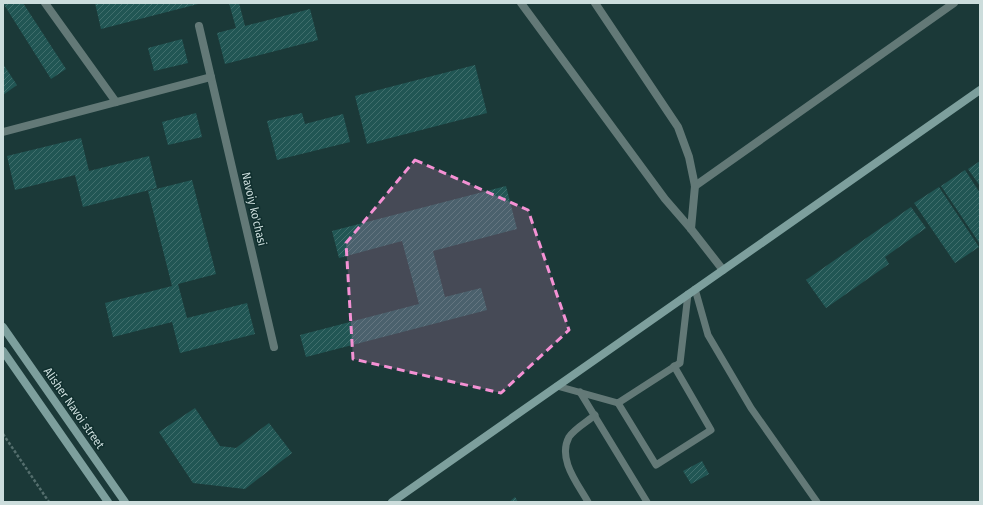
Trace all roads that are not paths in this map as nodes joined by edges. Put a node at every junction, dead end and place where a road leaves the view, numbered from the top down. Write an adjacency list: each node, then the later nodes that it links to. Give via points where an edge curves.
1 (45, 3): 8 (street)
2 (520, 3): 11 (street, via 665,198)
3 (595, 3): 10 (street, via 678,127 689,157)
4 (954, 3): 10 (street)
5 (199, 26): 6 (street, Navoiy ko'chasi)
6 (211, 77): 8 (street); 16 (street, Navoiy ko'chasi)
7 (980, 90): 12 (street)
8 (116, 102): 9 (street)
9 (3, 132)
10 (695, 186): 11 (street)
11 (691, 228): 12 (street)
12 (723, 270): 13 (street)
13 (695, 289): 14 (street); 28 (lane, via 708,335 751,408)
14 (688, 294): 18 (lane, via 680,363); 19 (street)
15 (3, 327): 24 (street, Alisher Navoi street)
16 (274, 347)
17 (3, 351): 23 (street)
18 (674, 366): 21 (lane); 21 (lane, via 711,430 656,466)
19 (558, 386): 20 (lane); 25 (street)
20 (580, 392): 21 (lane); 22 (lane)
21 (618, 403)
22 (595, 415): 26 (lane, via 569,436 566,447 569,468); 27 (lane)
23 (108, 502)
24 (125, 502)
25 (392, 502)
26 (588, 502)
27 (647, 502)
28 (817, 502)

